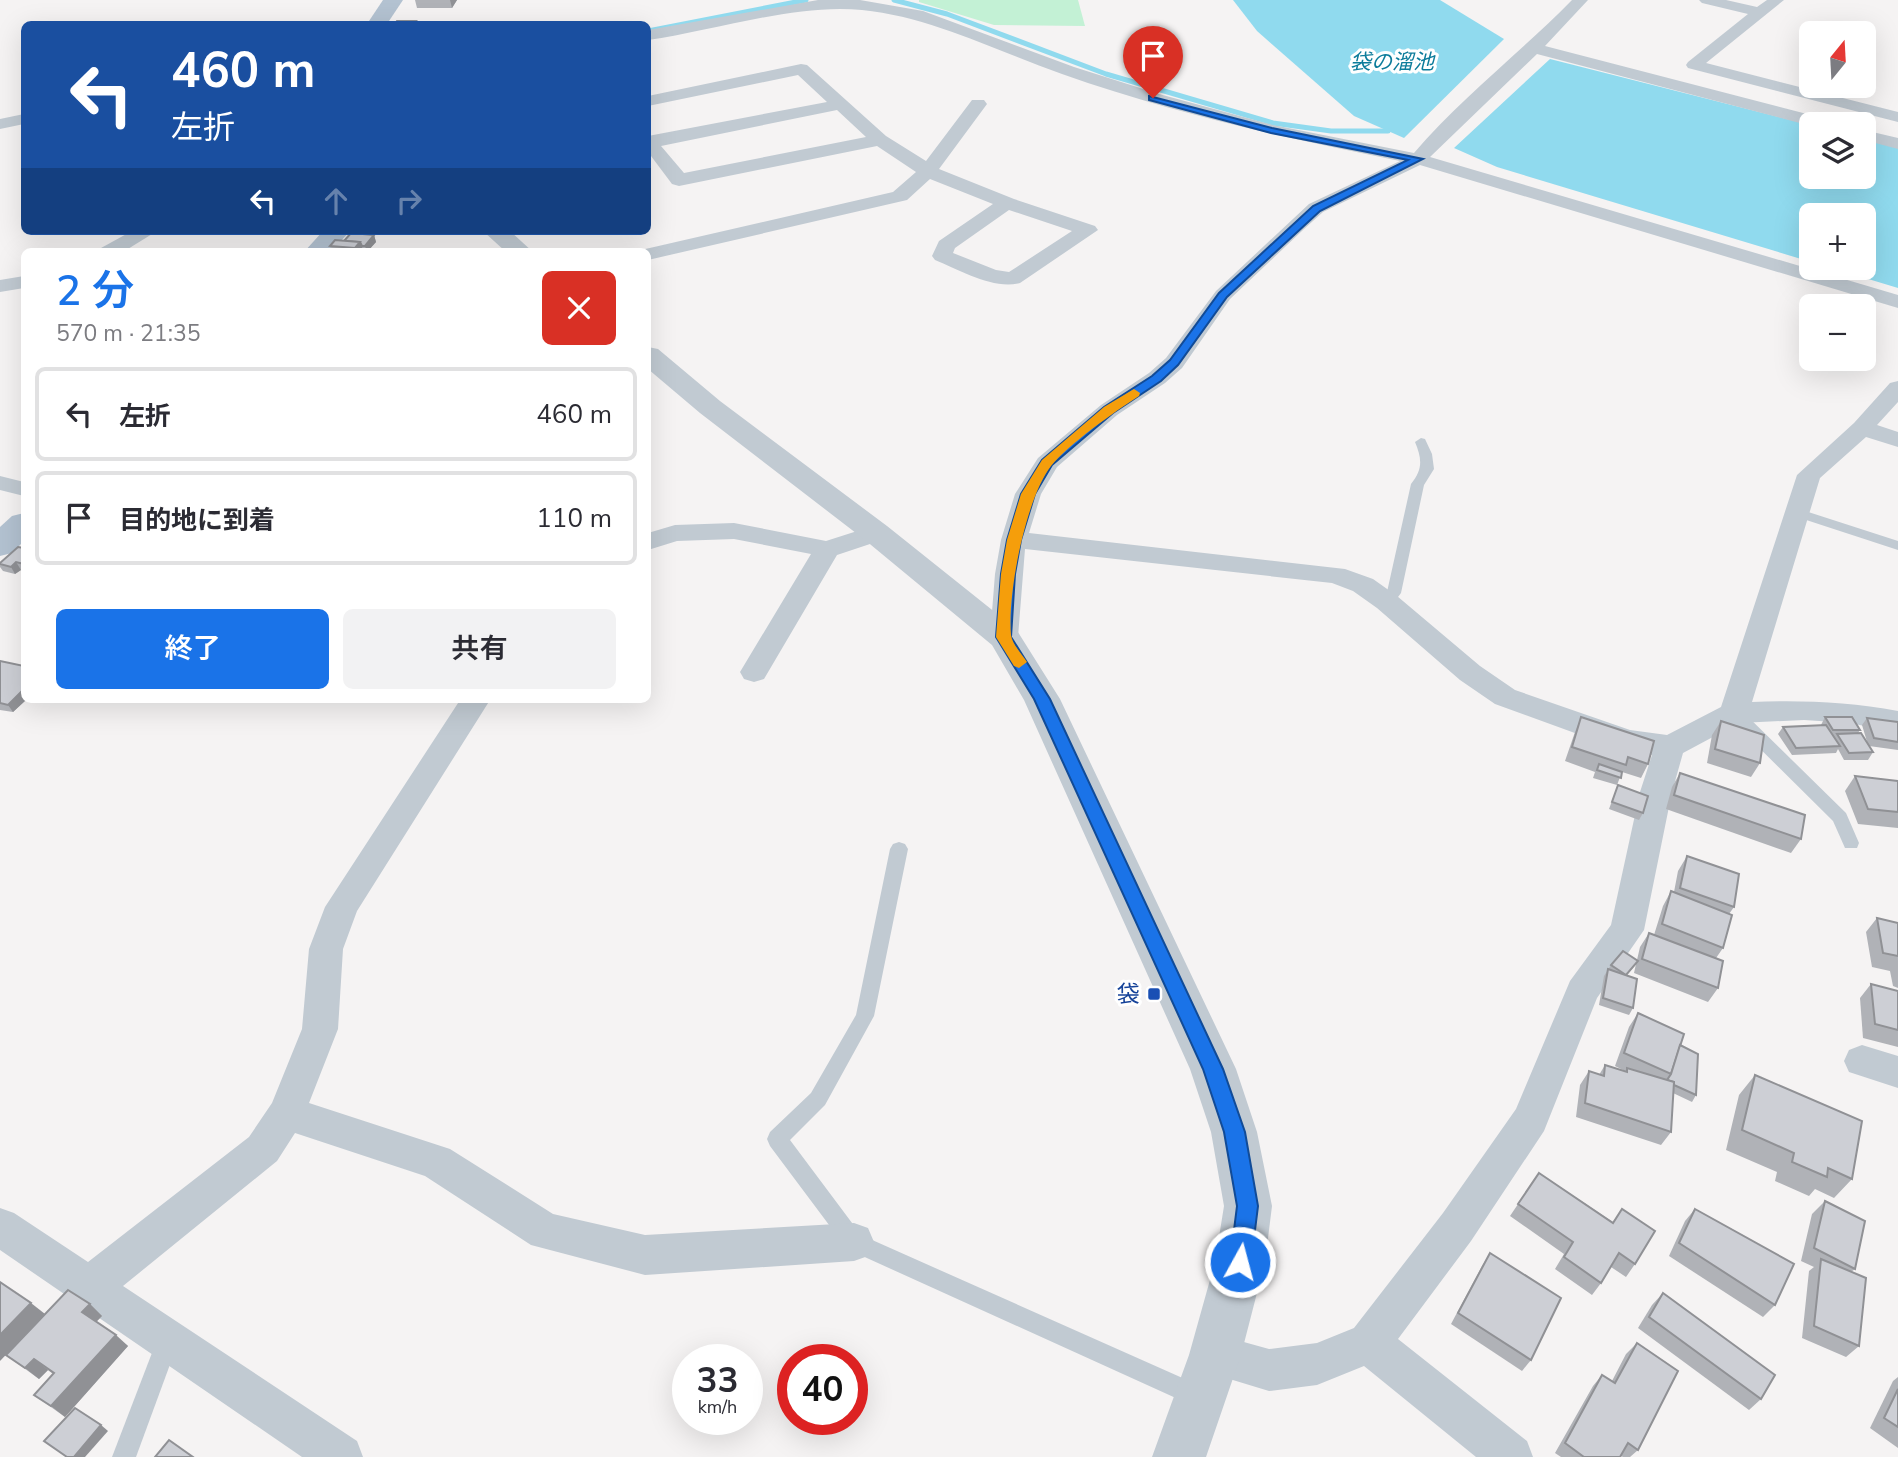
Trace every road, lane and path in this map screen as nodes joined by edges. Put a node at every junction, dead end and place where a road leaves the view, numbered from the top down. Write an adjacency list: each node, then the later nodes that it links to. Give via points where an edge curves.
1 (393, 0): 6 (main road)
2 (1580, 0): 8 (street)
3 (1707, 0): 5 (street)
4 (1776, 0): 5 (street)
5 (1761, 13): 13 (street, via 1694,65)
6 (379, 21)
7 (651, 34): 21 (street, via 818,5 898,10 937,20 1106,84 1214,116)
8 (1534, 48): 12 (street); 21 (street)
9 (651, 101): 10 (street, via 801,69)
10 (841, 104): 17 (street); 18 (street)
11 (978, 104): 22 (street)
12 (1799, 117)
13 (1898, 117)
14 (21, 120): 15 (street)
15 (0, 124)
16 (1876, 138): 19 (street)
17 (880, 140): 20 (street, via 679,180); 22 (street)
18 (651, 141)
19 (1898, 144)
20 (651, 146)
21 (1418, 159): 33 (street); 44 (street, via 1316,208 1297,225 1223,295 1174,363 1108,410 1046,463 1028,494)
22 (928, 171): 23 (street); 30 (street, via 900,197)
23 (1007, 203): 23 (street, via 946,245 942,256 992,276 1013,279 1088,230)
24 (140, 235): 27 (street)
25 (333, 235): 28 (main road)
26 (500, 235): 29 (street)
27 (115, 248)
28 (321, 248)
29 (516, 248)
30 (651, 253)
31 (21, 282): 32 (street)
32 (0, 286)
33 (1898, 302)
34 (651, 358): 43 (street)
35 (1898, 388): 36 (street)
36 (1862, 428): 37 (street); 41 (street, via 1810,475)
37 (1898, 440)
38 (1421, 442): 49 (lane, via 1429,462 1427,475 1418,484 1394,593)
39 (0, 483): 40 (street)
40 (21, 488)
41 (1799, 513): 47 (lane); 53 (street)
42 (21, 526): 46 (main road)
43 (876, 533): 48 (street); 50 (street)
44 (1014, 540): 49 (street, via 1336,575 1363,585); 50 (street)
45 (651, 541): 48 (street, via 675,533 734,531)
46 (0, 545)
47 (1898, 546)
48 (827, 549): 51 (street)
49 (1387, 602): 55 (street, via 1505,697 1627,740)
50 (1004, 637): 66 (street, via 1048,711 1213,1069 1234,1132 1248,1206 1240,1262)
51 (754, 672)
52 (473, 703): 60 (street, via 342,907 326,949 320,1029)
53 (1734, 713): 54 (street, via 1804,710); 55 (street); 56 (lane, via 1840,817)
54 (1898, 722)
55 (1670, 747): 65 (street, via 1627,930 1582,990 1531,1119)
56 (1851, 843)
57 (899, 849): 62 (lane, via 865,1016 818,1099 777,1139)
58 (1862, 1061): 59 (street)
59 (1898, 1072)
60 (287, 1112): 62 (street, via 436,1162 545,1231 645,1255); 63 (street, via 263,1149)
61 (0, 1227): 63 (street)
62 (854, 1242): 67 (lane)
63 (89, 1287): 64 (street)
64 (168, 1340): 68 (lane); 69 (street)
65 (1369, 1343): 66 (street, via 1317,1364 1269,1370); 71 (street)
66 (1214, 1355): 67 (street)
67 (1199, 1397): 70 (street)
68 (124, 1457)
69 (341, 1457)
70 (1179, 1457)
71 (1511, 1457)

